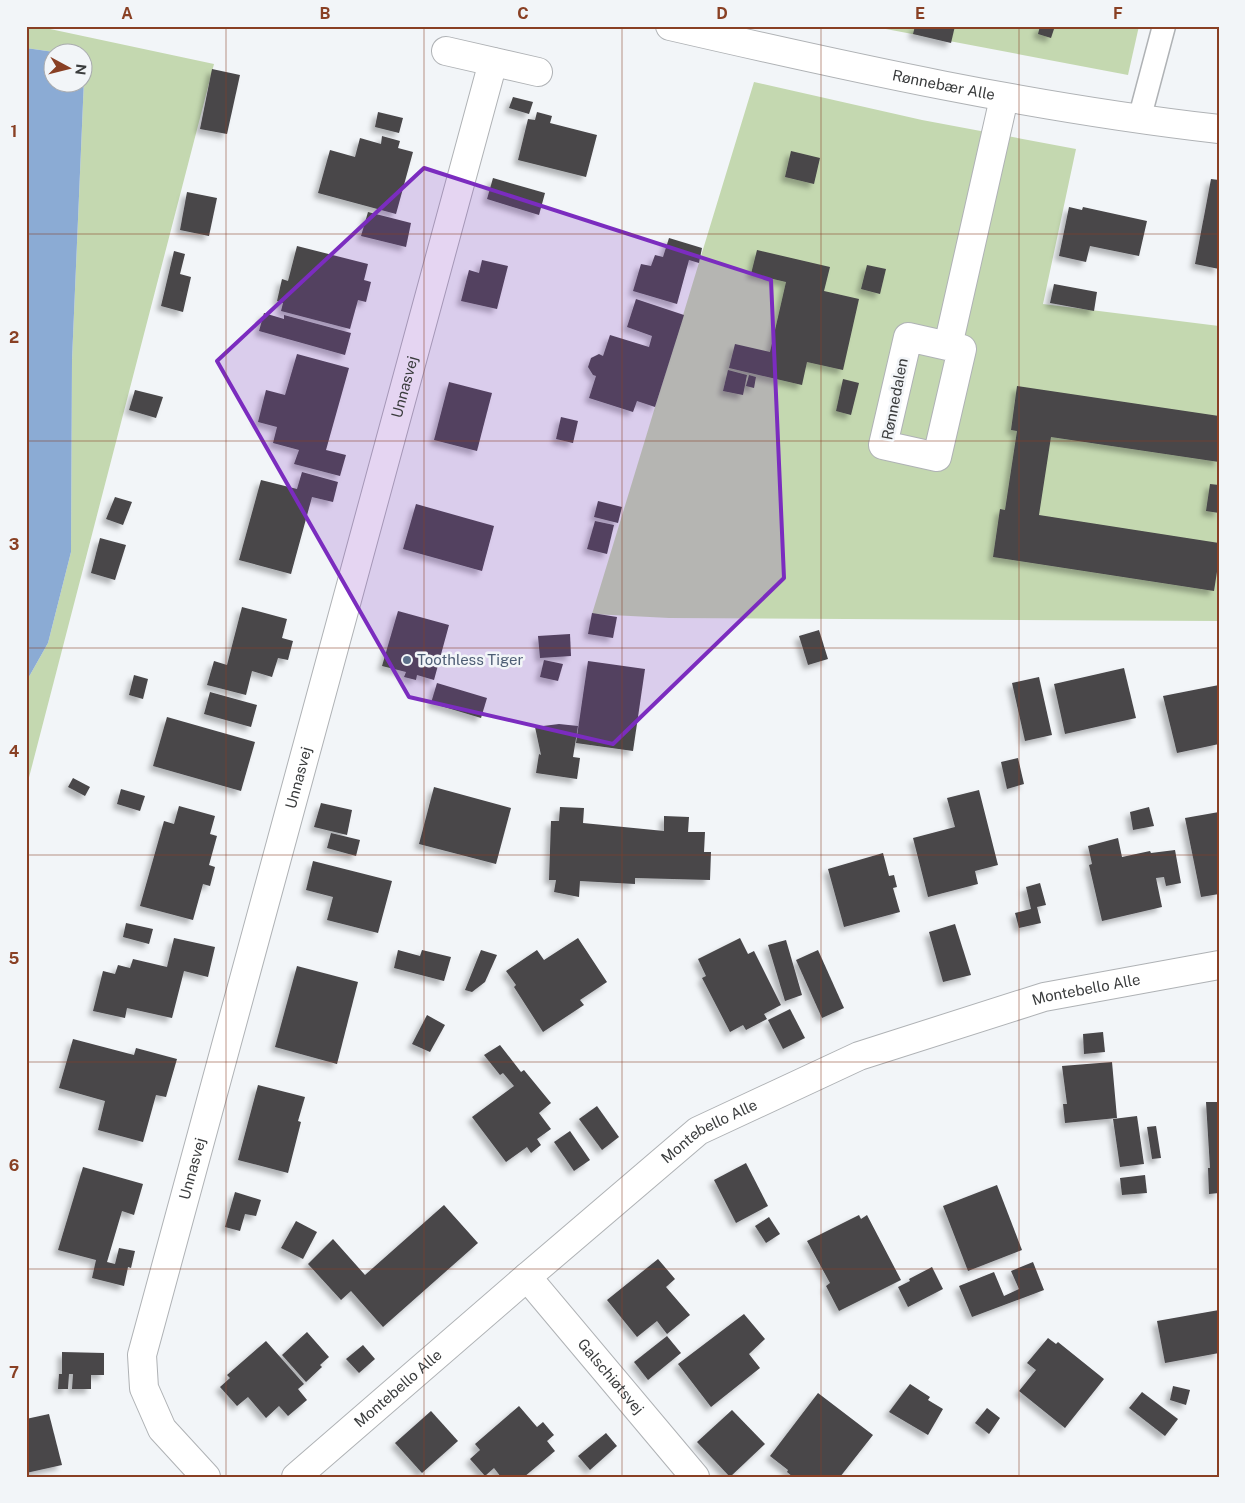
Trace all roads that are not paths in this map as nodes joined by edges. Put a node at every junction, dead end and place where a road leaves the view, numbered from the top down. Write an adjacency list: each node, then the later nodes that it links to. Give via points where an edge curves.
1 (670, 26): 6 (street, Rønnebær Alle, via 819,61)
2 (1164, 26): 7 (lane)
3 (446, 51): 4 (street)
4 (493, 62): 5 (street); 12 (street, Unnasvej, via 142,1355 144,1388 162,1429)
5 (538, 72)
6 (1004, 98): 7 (street, Rønnebær Alle); 9 (street)
7 (1139, 120): 8 (street, Rønnebær Alle)
8 (1219, 129)
9 (948, 346)
10 (1219, 965): 11 (street, Montebello Alle, via 1044,997 859,1056 698,1131)
11 (527, 1277): 13 (street, Montebello Alle); 14 (street, Galschiøtsvej)
12 (206, 1477)
13 (296, 1477)
14 (695, 1477)

